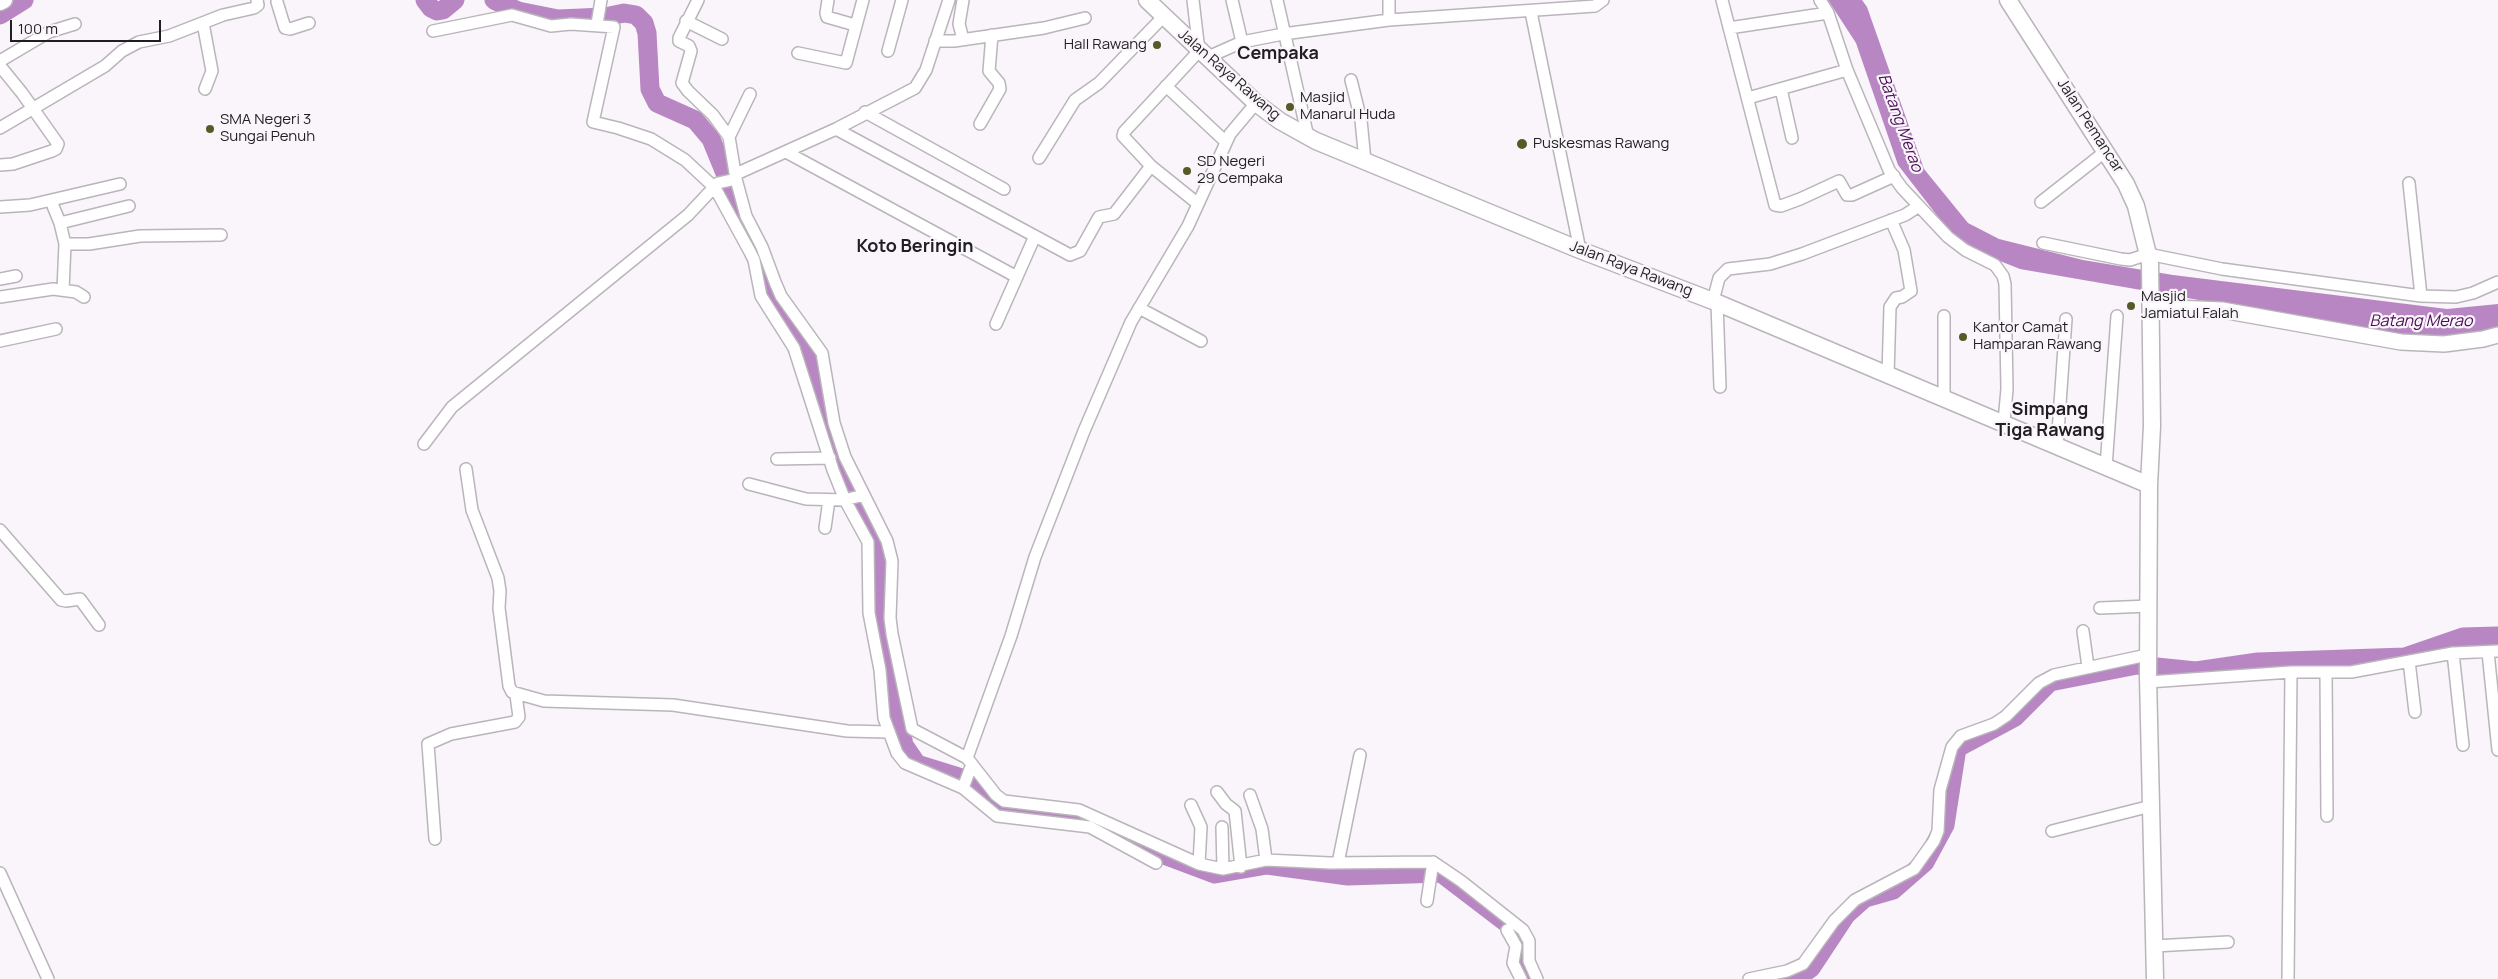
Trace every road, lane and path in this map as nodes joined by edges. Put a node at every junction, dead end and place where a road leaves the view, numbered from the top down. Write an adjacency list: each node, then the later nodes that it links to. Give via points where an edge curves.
1 (4, 0): 19 (main road)
2 (601, 0): 25 (street)
3 (698, 0): 27 (street)
4 (828, 0): 31 (street, via 827,17)
5 (862, 0): 31 (street)
6 (902, 0): 40 (street)
7 (949, 0): 38 (street)
8 (963, 0): 37 (street, via 959,24)
9 (1147, 0): 23 (main road, Jalan Raya Rawang)
10 (1193, 0): 42 (street)
11 (1232, 0): 39 (street)
12 (1278, 0): 34 (street)
13 (1389, 0): 26 (street)
14 (1603, 0): 21 (street, via 1595,6)
15 (1722, 0): 32 (street)
16 (1820, 0): 22 (street)
17 (2008, 0): 62 (main road, Jalan Pemancar)
18 (280, 1): 20 (street); 29 (street, via 286,28)
19 (0, 2)
20 (258, 2): 28 (street)
21 (1531, 12): 26 (street); 86 (street)
22 (1828, 13): 32 (street); 45 (street)
23 (1164, 16): 42 (main road, Jalan Raya Rawang); 64 (street, via 1099,83 1075,100)
24 (1085, 18): 35 (street)
25 (597, 19): 33 (street, via 551,26 512,15); 72 (street, via 614,27 592,122 657,142)
26 (1389, 20): 34 (street)
27 (686, 21): 36 (street); 58 (street, via 679,41 689,46 691,52 682,83 713,114)
28 (203, 23): 49 (street, via 212,71); 53 (street, via 169,36 139,42 105,66)
29 (308, 23)
30 (75, 24): 43 (street, via 49,32)
31 (855, 25): 41 (street, via 846,63)
32 (1729, 28): 51 (street)
33 (433, 31)
34 (1283, 34): 39 (street); 59 (street)
35 (992, 35): 37 (street); 55 (street, via 989,72 1000,83 1000,90)
36 (722, 39)
37 (963, 39): 38 (street)
38 (935, 41): 54 (street, via 926,70 915,88)
39 (1242, 42): 42 (street)
40 (888, 51)
41 (798, 52)
42 (1203, 55): 47 (street); 52 (main road, Jalan Raya Rawang)
43 (0, 61)
44 (0, 66): 53 (street)
45 (1847, 70): 48 (street); 68 (street)
46 (1351, 80): 65 (street, via 1361,120)
47 (1166, 86): 61 (street); 67 (street, via 1123,136)
48 (1781, 89): 51 (street); 60 (street)
49 (205, 90)
50 (750, 94): 58 (street)
51 (1748, 98): 68 (street, via 1773,201 1778,206 1820,192 1837,182 1841,182 1847,195 1852,196)
52 (1256, 103): 59 (main road, Jalan Raya Rawang); 61 (street)
53 (33, 107): 56 (street); 66 (street, via 56,139 58,147)
54 (865, 112): 57 (street); 73 (street)
55 (980, 124)
56 (0, 128)
57 (836, 129): 63 (street); 83 (street)
58 (729, 137): 69 (street)
59 (1308, 137): 65 (main road, Jalan Raya Rawang)
60 (1792, 138)
61 (1226, 142): 76 (street)
62 (2106, 151): 75 (street); 87 (main road, Jalan Pemancar, via 2136,206)
63 (786, 152): 69 (street); 89 (street)
64 (1039, 158)
65 (1365, 161): 86 (main road, Jalan Raya Rawang)
66 (0, 166)
67 (1152, 166): 76 (street); 83 (street, via 1114,214 1099,217 1076,254 1070,255)
68 (1894, 176): 78 (street)
69 (734, 178): 72 (street); 96 (street, via 746,216 762,247)
70 (2409, 183): 93 (street)
71 (120, 184): 74 (street)
72 (717, 185): 99 (street, via 754,260 761,296); 113 (street, via 688,215 452,407)
73 (1004, 190)
74 (51, 201): 79 (street); 81 (street)
75 (2041, 202)
76 (1197, 203): 100 (street, via 1188,226)
77 (129, 206): 81 (street)
78 (1919, 206): 80 (street); 112 (street, via 1955,243 1995,265 2003,276 2007,389)
79 (0, 207)
80 (1891, 220): 97 (street, via 1770,264 1728,269 1719,278); 109 (street, via 1904,250 1910,291 1896,298 1890,307)
81 (60, 222): 84 (street)
82 (221, 235): 84 (street, via 140,236 89,244)
83 (1036, 236): 89 (street)
84 (64, 244): 92 (street)
85 (2043, 244): 87 (street, via 2121,260)
86 (1580, 250): 97 (main road, Jalan Raya Rawang)
87 (2149, 258): 93 (street); 98 (main road, Jalan Pemancar)
88 (16, 276): 90 (street)
89 (1017, 277): 104 (street)
90 (0, 279)
91 (2498, 282): 93 (street, via 2473,293)
92 (63, 290): 94 (street); 95 (street)
93 (2421, 296)
94 (0, 297)
95 (84, 297)
96 (780, 297): 99 (street); 121 (street, via 822,353 834,422)
97 (1715, 302): 109 (main road, Jalan Raya Rawang); 110 (street)
98 (2151, 303): 106 (street, via 2222,310 2401,342 2444,344); 120 (main road, Jalan Pemancar)
99 (767, 305): 115 (street, via 796,354)
100 (1139, 308): 108 (street); 142 (street, via 1084,431 1035,557)
101 (1944, 316): 111 (street)
102 (2117, 316): 117 (street)
103 (2066, 319): 114 (street)
104 (996, 324)
105 (56, 329): 107 (street)
106 (2498, 335)
107 (0, 341)
108 (1201, 341)
109 (1888, 375): 111 (main road, Jalan Raya Rawang)
110 (1720, 387)
111 (1944, 398): 112 (main road, Jalan Raya Rawang)
112 (2004, 422): 114 (main road, Jalan Raya Rawang)
113 (424, 444)
114 (2057, 446): 117 (main road, Jalan Raya Rawang)
115 (830, 458): 116 (street); 121 (street)
116 (776, 459)
117 (2106, 467): 120 (main road, Jalan Raya Rawang)
118 (466, 469): 136 (street, via 472,510 498,578 498,608 509,686)
119 (749, 484): 122 (street, via 806,499)
120 (2149, 485): 125 (main road, Jalan Pemancar)
121 (853, 498): 122 (street); 138 (street, via 868,542 869,613); 142 (street, via 887,541 892,561 890,618 909,723 916,732)
122 (829, 500): 123 (street)
123 (826, 528)
124 (0, 530): 127 (street, via 60,600 80,598)
125 (2149, 606): 126 (street); 133 (main road, Jalan Pemancar)
126 (2100, 608)
127 (99, 625)
128 (2083, 632): 132 (street)
129 (2493, 652): 130 (street); 140 (street)
130 (2453, 653): 131 (street); 139 (street)
131 (2410, 661): 135 (street, via 2351,672); 137 (street)
132 (2088, 667): 133 (street); 167 (street, via 2054,675 2039,683 2006,716 1994,724 1966,732 1956,740 1940,790 1938,831 1914,869 1855,900 1803,964)
133 (2148, 669): 134 (street); 147 (main road, Jalan Pemancar)
134 (2291, 672): 135 (street); 169 (street)
135 (2326, 672): 148 (street)
136 (516, 695): 138 (street, via 576,704 673,705 847,731); 151 (street, via 519,717 515,722 451,734 428,744)
137 (2415, 712)
138 (888, 732): 143 (street, via 905,763)
139 (2463, 745)
140 (2498, 750)
141 (1360, 755): 154 (street)
142 (969, 763): 143 (street); 155 (street, via 1004,801 1080,810)
143 (964, 787): 153 (street, via 997,816 1090,827)
144 (1218, 792): 156 (street, via 1236,811)
145 (1250, 796): 152 (street, via 1262,828)
146 (1190, 805): 155 (street, via 1201,828)
147 (2150, 806): 150 (street); 163 (main road, Jalan Pemancar)
148 (2327, 816)
149 (1222, 827): 158 (street)
150 (2052, 831)
151 (434, 839)
152 (1266, 860): 154 (street); 156 (street)
153 (1156, 863)
154 (1338, 863): 157 (street)
155 (1199, 864): 158 (street)
156 (1241, 867): 158 (street)
157 (1432, 868): 160 (street); 166 (street, via 1461,881 1523,930 1529,941 1529,961)
158 (1223, 869)
159 (0, 873): 164 (street)
160 (1427, 901)
161 (1507, 930): 165 (street, via 1516,946 1513,963)
162 (2228, 942): 163 (street)
163 (2154, 946): 168 (main road, Jalan Pemancar)
164 (48, 979)
165 (1521, 979)
166 (1537, 979)
167 (1749, 979)
168 (2155, 979)
169 (2288, 979)

